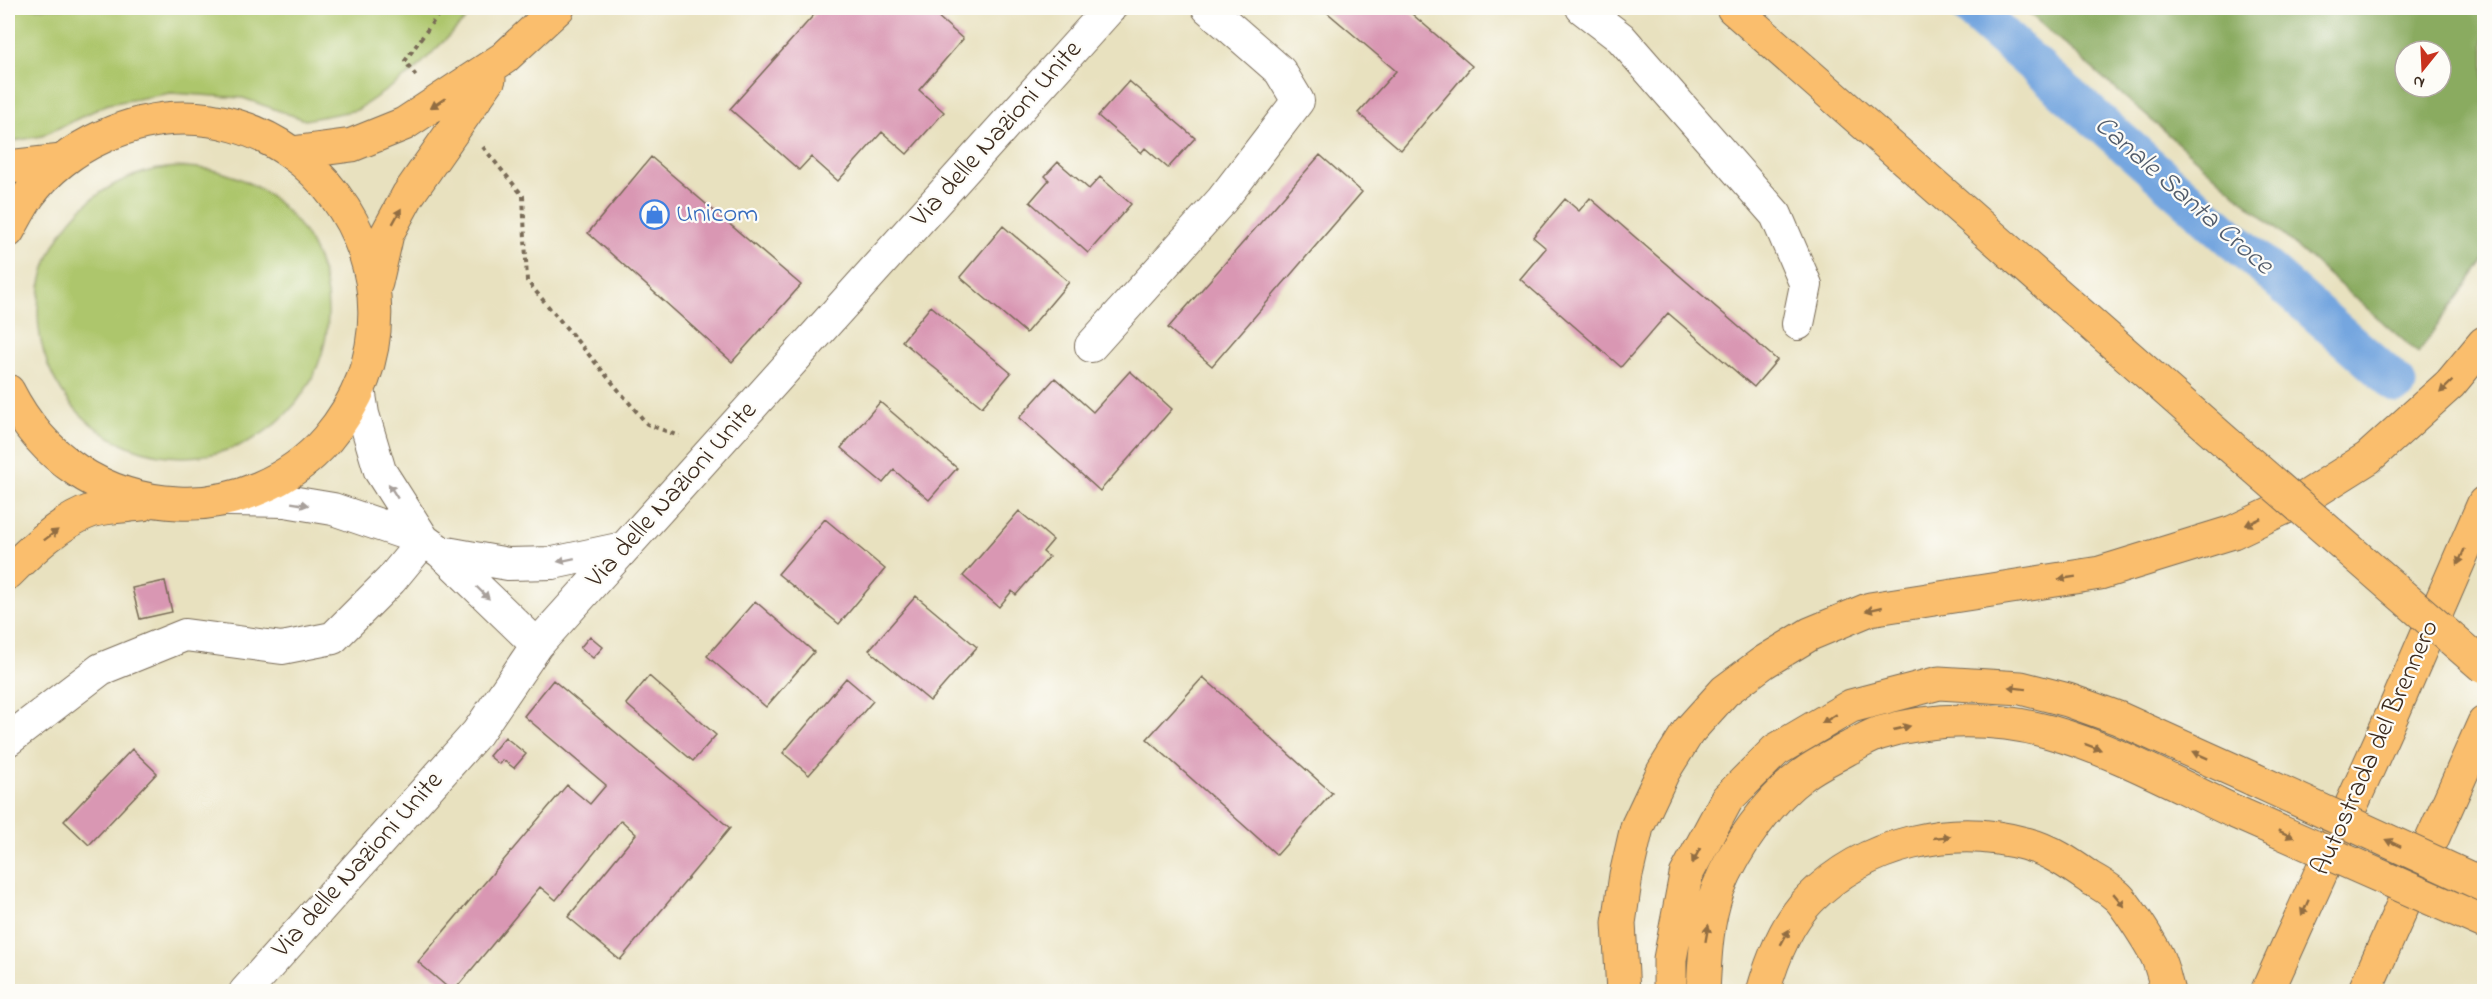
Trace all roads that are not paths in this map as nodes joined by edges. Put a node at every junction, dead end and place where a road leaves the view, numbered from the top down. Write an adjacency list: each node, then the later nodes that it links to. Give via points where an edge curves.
1 (558, 8): 6 (main road)
2 (1110, 8): 21 (street, Via delle Nazioni Unite)
3 (1208, 8): 14 (street, via 1280,71 1298,101 1222,201)
4 (1582, 8): 12 (street, via 1621,38 1776,215 1806,285)
5 (1733, 8): 24 (main road, bridge)
6 (504, 58): 7 (main road, one-way to 7, via 404,124 352,144); 11 (main road, one-way to 6, via 387,234 408,195)
7 (292, 153): 8 (main road, via 237,127 207,120 176,119 116,131 88,143); 11 (main road, via 324,180 349,213 366,251)
8 (62, 161): 9 (main road); 10 (main road, via 30,194)
9 (8, 167)
10 (8, 231)
11 (375, 292): 15 (main road, via 370,357)
12 (1798, 324)
13 (2484, 344): 31 (main road, one-way to 31, via 2450,384 2368,458 2303,499 2233,532 2100,573 1870,609 1810,634 1725,691 1688,732 1662,772 1637,826 1619,922)
14 (1091, 346)
15 (359, 389): 17 (main road, via 342,421 296,467 256,490); 20 (street, one-way to 15, via 380,471)
16 (8, 391): 18 (main road, via 39,440 64,463 92,482 123,495)
17 (221, 500): 18 (main road); 20 (street, one-way to 20, via 285,501 333,509)
18 (156, 502): 22 (main road, one-way to 18, via 29,551 91,511)
19 (2484, 503): 36 (main road, Autostrada del Brennero, one-way to 36)
20 (433, 546): 21 (street, one-way to 20, via 552,562 508,564); 23 (street, one-way to 23); 26 (street, via 391,580 333,638 282,648 185,635 101,669)
21 (623, 548): 23 (street, Via delle Nazioni Unite)
22 (8, 573)
23 (537, 645): 30 (street, Via delle Nazioni Unite, via 477,732)
24 (2484, 667)
25 (2484, 723): 27 (main road)
26 (8, 740)
27 (2470, 755): 37 (main road); 38 (main road)
28 (2484, 885): 32 (main road, one-way to 32, bridge, via 2118,718 2020,688 1940,683 1851,706 1776,750 1727,799 1686,874 1670,959)
29 (2484, 922): 33 (main road, one-way to 29, bridge, via 1706,934 1719,889 1739,847 1768,808 1803,774 1878,734 1957,720 2049,732 2100,749)
30 (245, 992)
31 (1623, 992)
32 (1670, 992)
33 (1703, 992)
34 (1763, 992): 35 (main road, one-way to 35, via 1784,936 1809,900 1837,876 1880,852 1922,838 1954,835 2026,844 2062,858 2118,896 2158,958)
35 (2168, 992)
36 (2267, 992)
37 (2364, 992)
38 (2387, 992)

